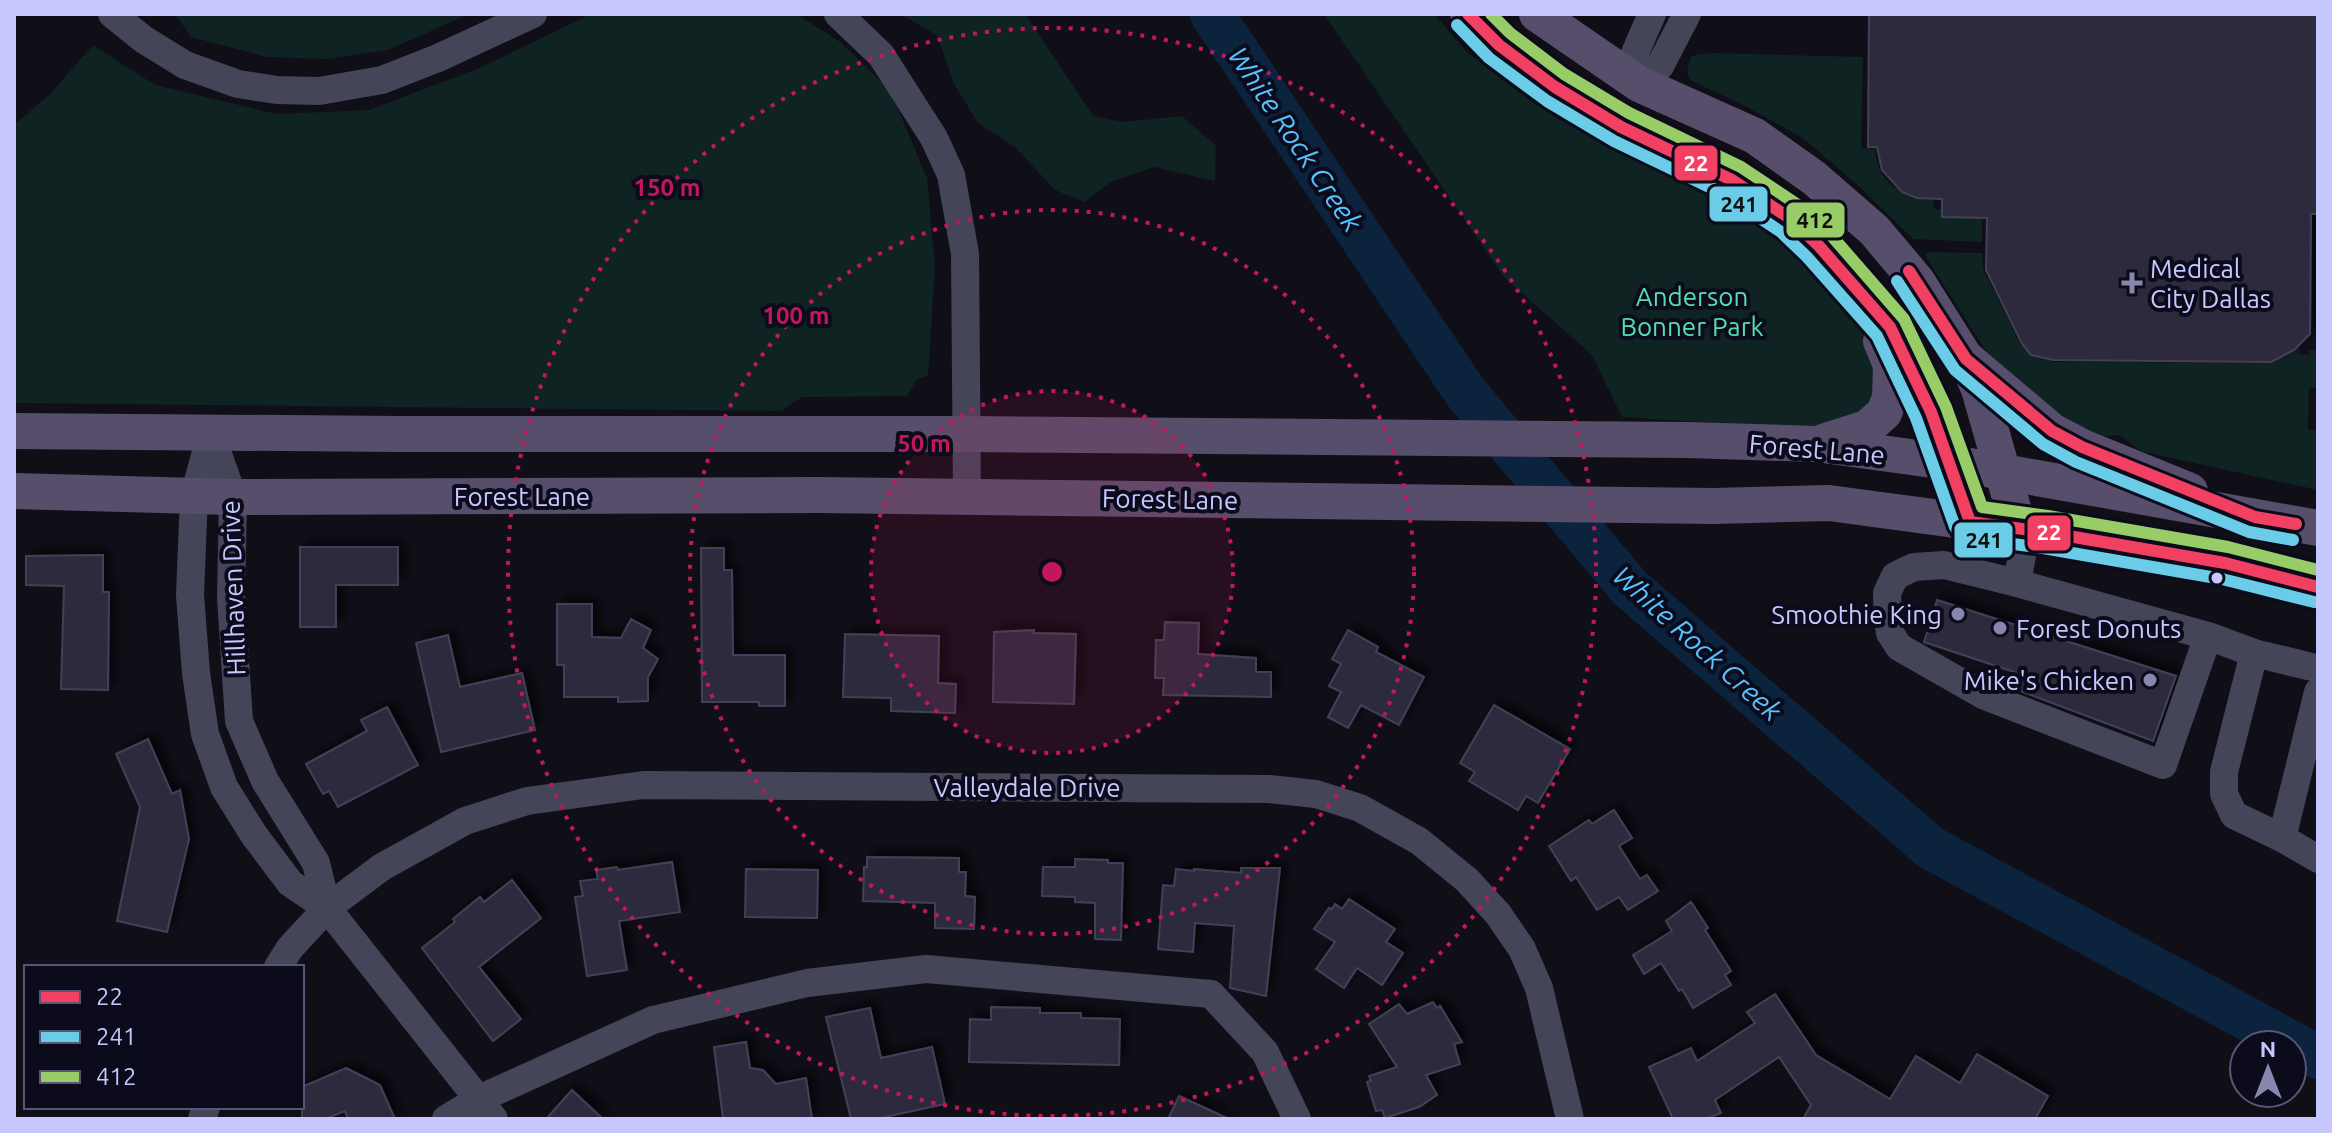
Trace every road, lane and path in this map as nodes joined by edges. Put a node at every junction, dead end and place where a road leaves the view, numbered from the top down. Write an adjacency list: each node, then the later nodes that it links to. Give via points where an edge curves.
1 (112, 14): 2 (street, via 185,65 238,84 319,91 382,80)
2 (533, 14)
3 (838, 14): 14 (street, via 881,55 951,175 965,254)
4 (1468, 14): 9 (main road, via 1555,87)
5 (1537, 14): 8 (main road)
6 (1652, 14): 8 (street, via 1635,53)
7 (1687, 14): 8 (street, via 1660,66)
8 (1639, 84): 9 (main road); 11 (main road, via 1755,136 1814,178 1874,230 1908,270)
9 (1621, 127): 10 (main road, via 1732,180 1791,219)
10 (1844, 272): 15 (main road, via 1891,365 1890,398 1884,413 1867,428); 16 (main road, via 1890,327 1931,412)
11 (1966, 359): 17 (main road); 22 (main road, via 2052,431)
12 (14, 431): 13 (main road, Forest Lane)
13 (211, 434): 14 (main road, Forest Lane); 19 (street, Hillhaven Drive); 21 (street, Hillhaven Drive)
14 (968, 434): 15 (main road, Forest Lane); 20 (street)
15 (1816, 444): 16 (main road, Forest Lane)
16 (1947, 462): 17 (main road, Forest Lane); 23 (main road)
17 (2004, 473): 22 (main road, Forest Lane); 25 (main road)
18 (14, 491): 19 (main road, Forest Lane)
19 (194, 496): 21 (main road, Forest Lane); 33 (street, Hillhaven Drive, via 190,595 205,734 224,787 254,835 290,883)
20 (967, 496): 21 (main road, Forest Lane); 23 (main road, Forest Lane, via 1829,503)
21 (233, 497): 33 (street, Hillhaven Drive, via 231,598 239,721 265,781 316,863)
22 (2255, 517): 24 (main road, Forest Lane)
23 (1970, 522): 25 (main road, Forest Lane)
24 (2318, 528)
25 (2019, 529): 26 (street); 27 (main road, Forest Lane, via 2225,563)
26 (2017, 583): 28 (street); 28 (street, via 1944,565 1914,567 1895,576 1887,593 1890,633 1899,647 1985,696 2163,765)
27 (2318, 587)
28 (2208, 636): 29 (street)
29 (2254, 653): 30 (street); 31 (street, via 2224,772 2224,794 2234,815)
30 (2317, 672): 31 (street)
31 (2282, 838): 32 (street)
32 (2318, 859)
33 (327, 908): 34 (street, Valleydale Drive); 35 (street, Hillhaven Drive); 38 (street, Valleydale Drive, via 382,867 465,821 527,801 597,790 754,784 1269,789 1316,794 1360,808 1419,841 1498,914 1522,949 1539,988)
34 (279, 965)
35 (486, 1109): 36 (street); 37 (street, via 653,1020 807,983 926,969 1211,994 1265,1052)
36 (446, 1119)
37 (1297, 1119)
38 (1570, 1119)

